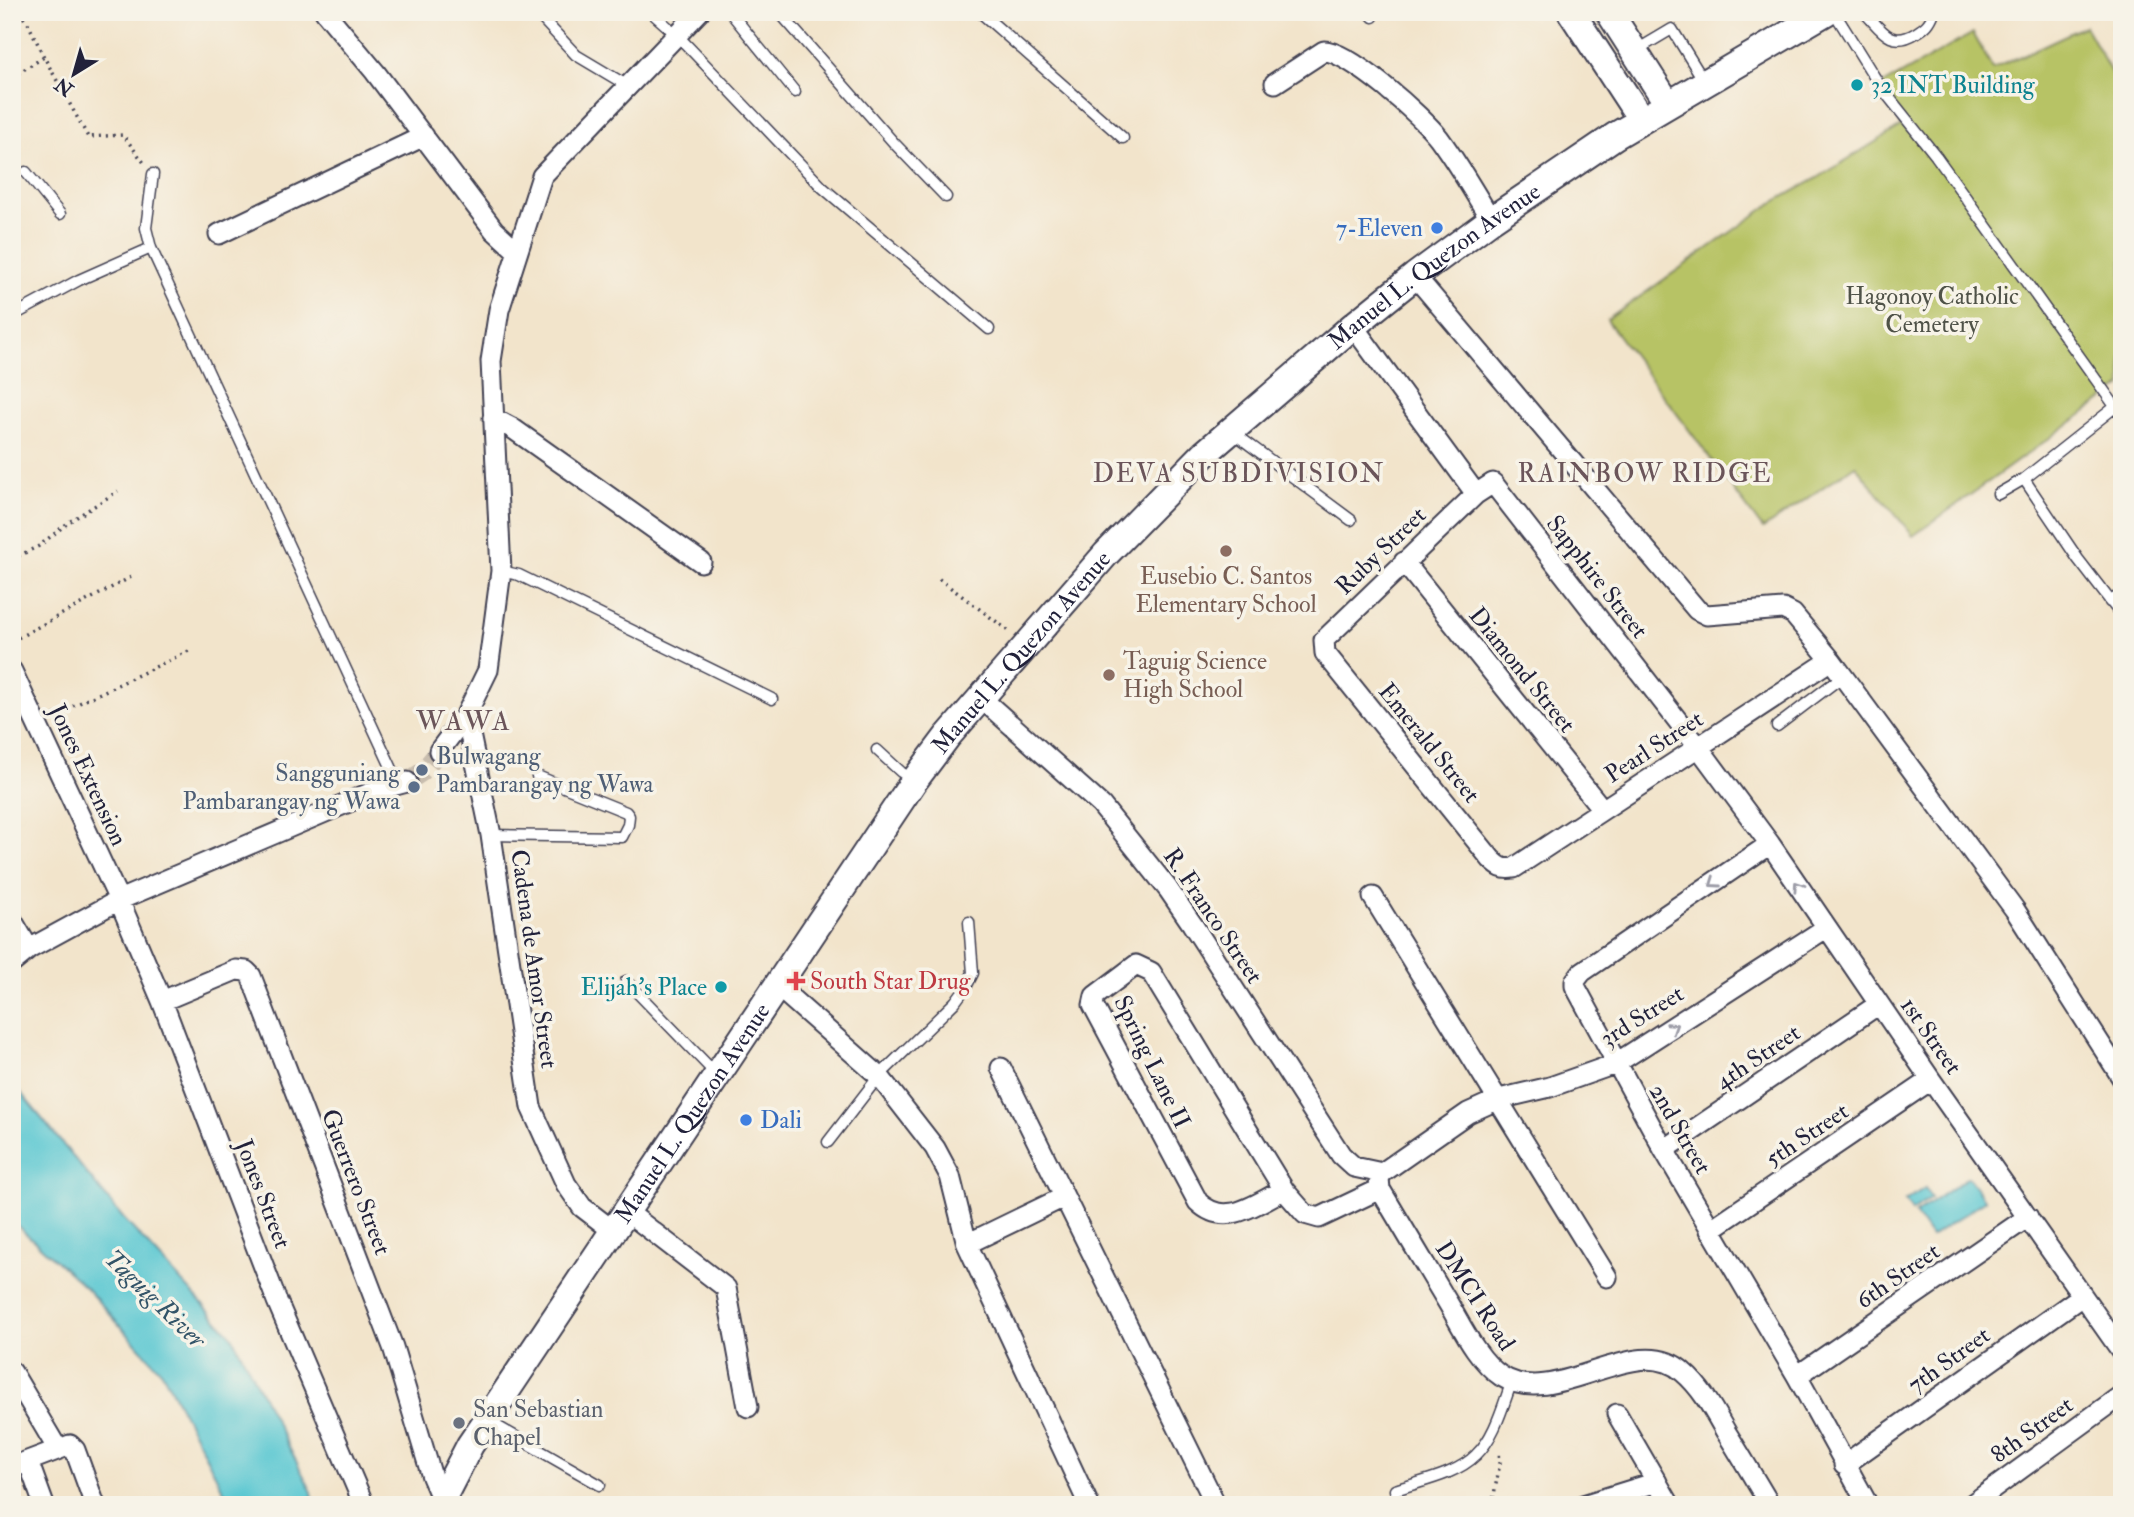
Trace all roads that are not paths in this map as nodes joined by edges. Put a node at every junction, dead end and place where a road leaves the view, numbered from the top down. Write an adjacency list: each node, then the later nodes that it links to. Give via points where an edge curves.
1 (326, 12): 24 (street)
2 (536, 12): 19 (lane, via 576,55)
3 (650, 12): 14 (lane)
4 (699, 12): 14 (street)
5 (730, 12): 20 (lane)
6 (779, 12): 29 (lane)
7 (980, 12): 26 (lane)
8 (1571, 12): 16 (main road)
9 (1609, 12): 15 (main road)
10 (1826, 12): 18 (main road, Manuel L. Quezon Avenue)
11 (1834, 12): 39 (lane, via 1880,86 1936,156)
12 (1864, 12): 13 (lane, via 1898,41 1928,26)
13 (1934, 12)
14 (677, 35): 19 (street); 38 (lane, via 822,187)
15 (1631, 45): 16 (main road); 18 (lane, via 1672,29); 22 (main road)
16 (1601, 57): 21 (main road)
17 (1275, 83): 31 (street, via 1324,51 1349,61 1438,137)
18 (1705, 83): 22 (main road, Manuel L. Quezon Avenue)
19 (628, 86): 34 (street, via 542,176)
20 (796, 92)
21 (1626, 96): 23 (main road); 25 (main road, via 1626,118)
22 (1668, 104): 23 (main road, Manuel L. Quezon Avenue)
23 (1641, 119): 25 (main road, Manuel L. Quezon Avenue)
24 (424, 136): 32 (street); 34 (street, via 494,230)
25 (1615, 136): 31 (main road, Manuel L. Quezon Avenue)
26 (1123, 138)
27 (26, 172): 30 (lane)
28 (153, 174): 33 (lane, via 146,228)
29 (946, 197)
30 (60, 214)
31 (1491, 220): 35 (main road, Manuel L. Quezon Avenue)
32 (219, 234)
33 (151, 248): 36 (lane); 65 (lane)
34 (517, 251): 41 (street, via 499,310 491,360)
35 (1415, 276): 37 (main road, Manuel L. Quezon Avenue); 54 (street, via 1691,605 1707,615 1788,610)
36 (12, 316)
37 (1353, 326): 42 (main road, Manuel L. Quezon Avenue); 44 (street)
38 (989, 329)
39 (2115, 407): 40 (lane); 43 (lane)
40 (2122, 416)
41 (494, 418): 47 (street); 49 (street)
42 (1231, 431): 46 (lane); 56 (main road, Manuel L. Quezon Avenue, via 1106,554)
43 (2024, 479): 45 (lane); 51 (lane)
44 (1476, 494): 48 (street, Ruby Street); 60 (street, Sapphire Street, via 1493,483)
45 (1998, 494)
46 (1351, 520)
47 (701, 562)
48 (1404, 562): 53 (street, Ruby Street); 66 (street, Diamond Street)
49 (501, 571): 57 (lane, via 519,575); 58 (street, via 488,670)
50 (2122, 593): 51 (lane)
51 (2110, 602): 52 (lane)
52 (2122, 617)
53 (1323, 646): 69 (street, Emerald Street)
54 (1837, 668): 59 (lane); 60 (street, Pearl Street); 85 (street, via 2015,910)
55 (12, 671): 71 (street, Jones Extension)
56 (981, 698): 64 (main road, Manuel L. Quezon Avenue); 90 (street, R. Franco Street, via 1107,812 1192,924 1340,1155)
57 (772, 699)
58 (466, 715): 62 (street); 67 (street, Cadena de Amor Street)
59 (1777, 726)
60 (1699, 748): 66 (street, Pearl Street); 68 (street, 1st Street)
61 (877, 750): 64 (lane)
62 (439, 751)
63 (537, 776): 67 (lane, via 626,812 629,816 622,837)
64 (914, 781): 78 (main road, Manuel L. Quezon Avenue)
65 (403, 783): 71 (street)
66 (1602, 809): 69 (street, Pearl Street, via 1514,868)
67 (491, 835): 94 (street, Cadena de Amor Street, via 531,1107 566,1184 582,1207)
68 (1770, 844): 74 (street, 1st Street, one-way to 68); 81 (street, 2nd Street, one-way to 81, via 1579,976 1575,986)
69 (1500, 868)
70 (1373, 897): 87 (street)
71 (119, 900): 75 (street); 79 (street, Jones Street)
72 (12, 920): 75 (street)
73 (969, 922): 84 (lane, via 973,973 966,987)
74 (1826, 928): 80 (street, 1st Street); 81 (street, 3rd Street, one-way to 74)
75 (29, 949): 76 (street)
76 (12, 963)
77 (626, 981): 83 (lane)
78 (776, 985): 83 (main road, Manuel L. Quezon Avenue); 84 (street)
79 (162, 1001): 113 (street, Guerrero Street, via 236,970 251,976 393,1347); 116 (street, Jones Street, via 277,1301)
80 (1879, 1004): 86 (street, 1st Street); 89 (street, 4th Street)
81 (1615, 1064): 87 (street, 3rd Street); 89 (street, 2nd Street)
82 (1001, 1068): 92 (street)
83 (717, 1074): 94 (main road, Manuel L. Quezon Avenue)
84 (879, 1076): 88 (lane); 96 (street, via 935,1148 950,1176)
85 (2122, 1078)
86 (1931, 1080): 93 (street, 1st Street); 95 (street, 5th Street)
87 (1499, 1099): 90 (street, 3rd Street, via 1468,1113); 97 (street)
88 (828, 1142)
89 (1664, 1150): 95 (street, 2nd Street)
90 (1381, 1181): 91 (street, Spring Lane II, via 1320,1218 1305,1214); 102 (street, DMCI Road, via 1473,1344 1492,1368)
91 (1284, 1190): 91 (street, Spring Lane II, via 1151,972 1136,965 1095,996 1093,1005 1198,1202 1213,1213 1230,1216)
92 (1064, 1197): 96 (street); 118 (street)
93 (2028, 1217): 98 (street, 1st Street); 101 (street, 6th Street)
94 (619, 1221): 104 (street, Cadena de Amor Street, via 726,1287); 106 (main road, Manuel L. Quezon Avenue)
95 (1710, 1230): 101 (street, 2nd Street)
96 (967, 1244): 117 (street)
97 (1607, 1278)
98 (2082, 1296): 99 (street, 1st Street); 109 (street, 7th Street)
99 (2122, 1352)
100 (12, 1371): 107 (street)
101 (1797, 1376): 109 (street, 2nd Street)
102 (1512, 1381): 112 (lane, via 1497,1421 1477,1455 1460,1467); 121 (street, DMCI Road, via 1533,1386 1556,1383 1629,1361 1658,1360 1682,1370 1705,1397)
103 (2122, 1395): 123 (street, 8th Street)
104 (747, 1407)
105 (1617, 1413): 110 (street)
106 (487, 1420): 111 (lane); 113 (main road, Manuel L. Quezon Avenue)
107 (57, 1448): 108 (street); 115 (street, via 70,1445 75,1450)
108 (20, 1464): 114 (street)
109 (1844, 1465): 122 (street, 2nd Street)
110 (1657, 1482): 119 (street); 120 (street)
111 (600, 1485)
112 (1395, 1490)
113 (440, 1501)
114 (44, 1505)
115 (95, 1505)
116 (364, 1505)
117 (1089, 1505)
118 (1216, 1505)
119 (1583, 1505)
120 (1670, 1505)
121 (1770, 1505)
122 (1868, 1505)
123 (1971, 1505)

